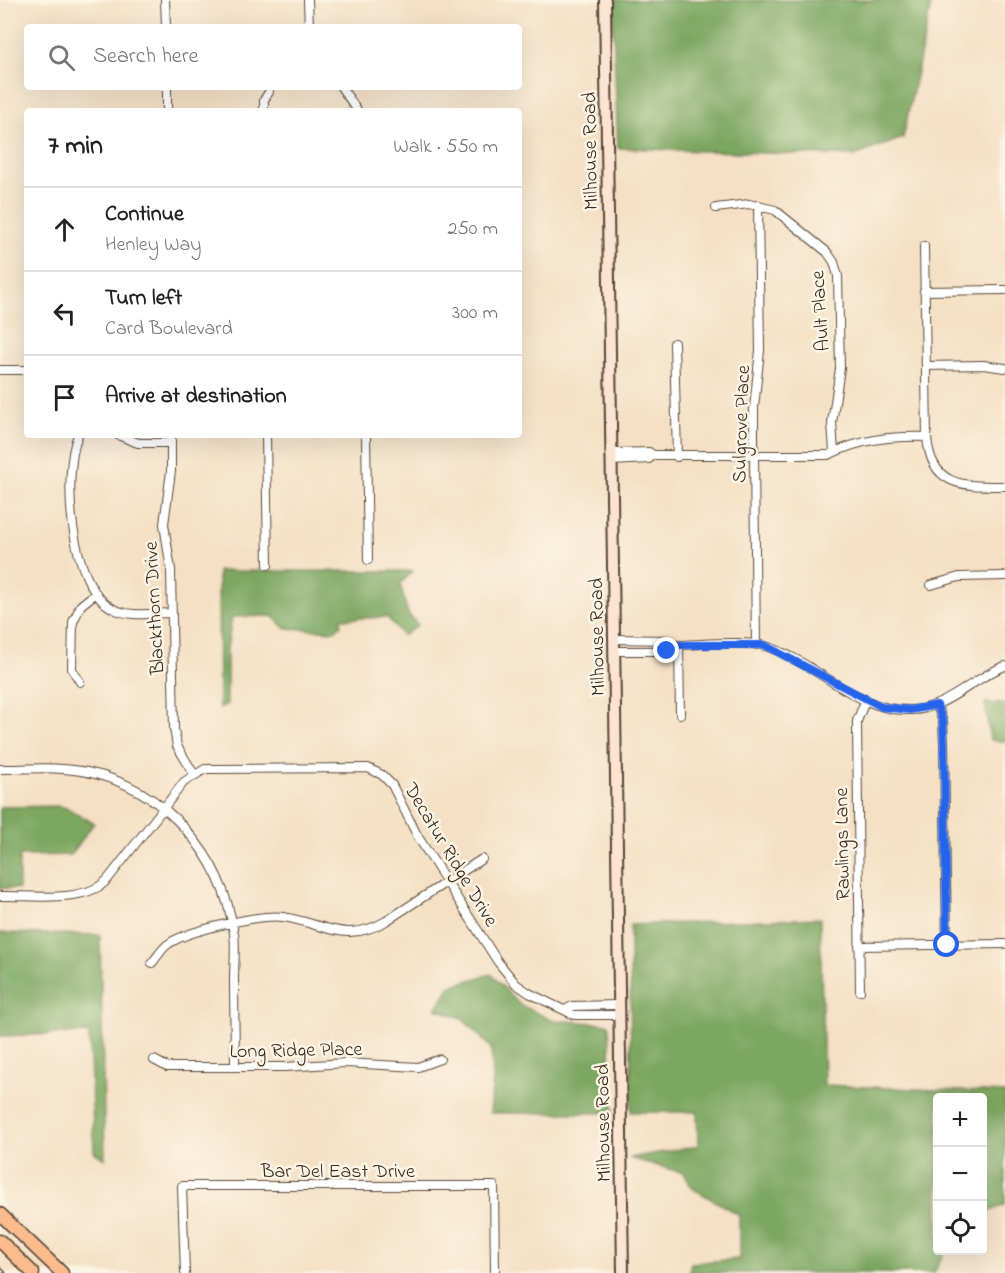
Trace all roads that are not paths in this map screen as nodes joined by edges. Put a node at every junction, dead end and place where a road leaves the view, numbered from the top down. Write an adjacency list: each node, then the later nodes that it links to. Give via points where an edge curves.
1 (165, 0): 4 (street)
2 (308, 0): 5 (street)
3 (605, 0): 30 (street, Milhouse Road)
4 (166, 24)
5 (309, 24)
6 (167, 90): 9 (street)
7 (342, 90): 11 (street)
8 (269, 92): 10 (street)
9 (168, 108)
10 (264, 108)
11 (356, 108)
12 (758, 205): 13 (street); 28 (street, Ault Place, via 775,210 797,226 834,262 838,276 840,368 832,423); 29 (street, Sulgrove Place, via 760,350)
13 (716, 208)
14 (924, 246): 16 (street)
15 (1005, 290): 16 (street)
16 (924, 291): 18 (street)
17 (674, 344): 31 (street)
18 (926, 366): 19 (street); 22 (street)
19 (1005, 368)
20 (0, 370): 21 (street)
21 (24, 370)
22 (927, 437): 28 (street, via 886,436); 32 (street, via 934,465 949,480 967,486)
23 (77, 438): 37 (street, via 70,469 71,510 79,551)
24 (126, 438): 27 (street, via 138,443)
25 (266, 438): 34 (street)
26 (366, 438): 33 (street)
27 (171, 439): 38 (street, Blackthorn Drive, via 164,524)
28 (834, 452): 29 (street)
29 (754, 456): 31 (street); 41 (street, Sulgrove Place)
30 (611, 457): 31 (street, via 649,452); 39 (street, Milhouse Road)
31 (677, 457)
32 (1005, 486)
33 (368, 560)
34 (268, 565)
35 (1005, 576): 36 (street, via 959,576)
36 (931, 585)
37 (96, 594): 38 (street, via 122,612); 44 (street, via 81,606 73,622 72,669)
38 (172, 613): 49 (street, Blackthorn Drive, via 174,735)
39 (614, 639): 40 (street, via 666,640); 42 (street, Milhouse Road)
40 (676, 645): 41 (street); 42 (street, via 667,651); 47 (street)
41 (756, 645): 45 (street, via 781,653)
42 (614, 651): 60 (street, Milhouse Road)
43 (1005, 666): 46 (street, via 990,671)
44 (80, 682)
45 (866, 699): 46 (street, via 882,707 910,710); 57 (street, Rawlings Lane, via 856,721)
46 (937, 705): 56 (street, via 944,743)
47 (680, 714)
48 (0, 769): 50 (street, via 60,769 97,774 136,790)
49 (194, 774): 50 (street); 52 (street, Decatur Ridge Drive, via 216,768 374,770 393,787 418,837)
50 (164, 808): 53 (street, via 95,890 81,895); 54 (street, via 191,834 211,863)
51 (482, 859): 52 (street)
52 (447, 881): 54 (street, via 383,923 360,931 337,932 279,916); 60 (street, Decatur Ridge Drive, via 507,974 529,993 565,1010 572,1006)
53 (0, 896)
54 (232, 923): 58 (street, via 168,944); 63 (street)
55 (1005, 944): 56 (street)
56 (947, 945): 57 (street)
57 (859, 946): 59 (street, Rawlings Lane)
58 (152, 963)
59 (860, 991)
60 (619, 1010): 70 (street, Milhouse Road)
61 (440, 1059): 63 (street, Long Ridge Place, via 418,1067 345,1063 285,1068)
62 (154, 1060): 63 (street, Long Ridge Place, via 167,1067)
63 (235, 1066)
64 (0, 1214): 67 (main road)
65 (0, 1241): 66 (main road)
66 (33, 1273)
67 (62, 1273)
68 (185, 1273): 69 (street, Bar Del East Drive, via 182,1186 494,1186)
69 (495, 1273)
70 (623, 1273)

